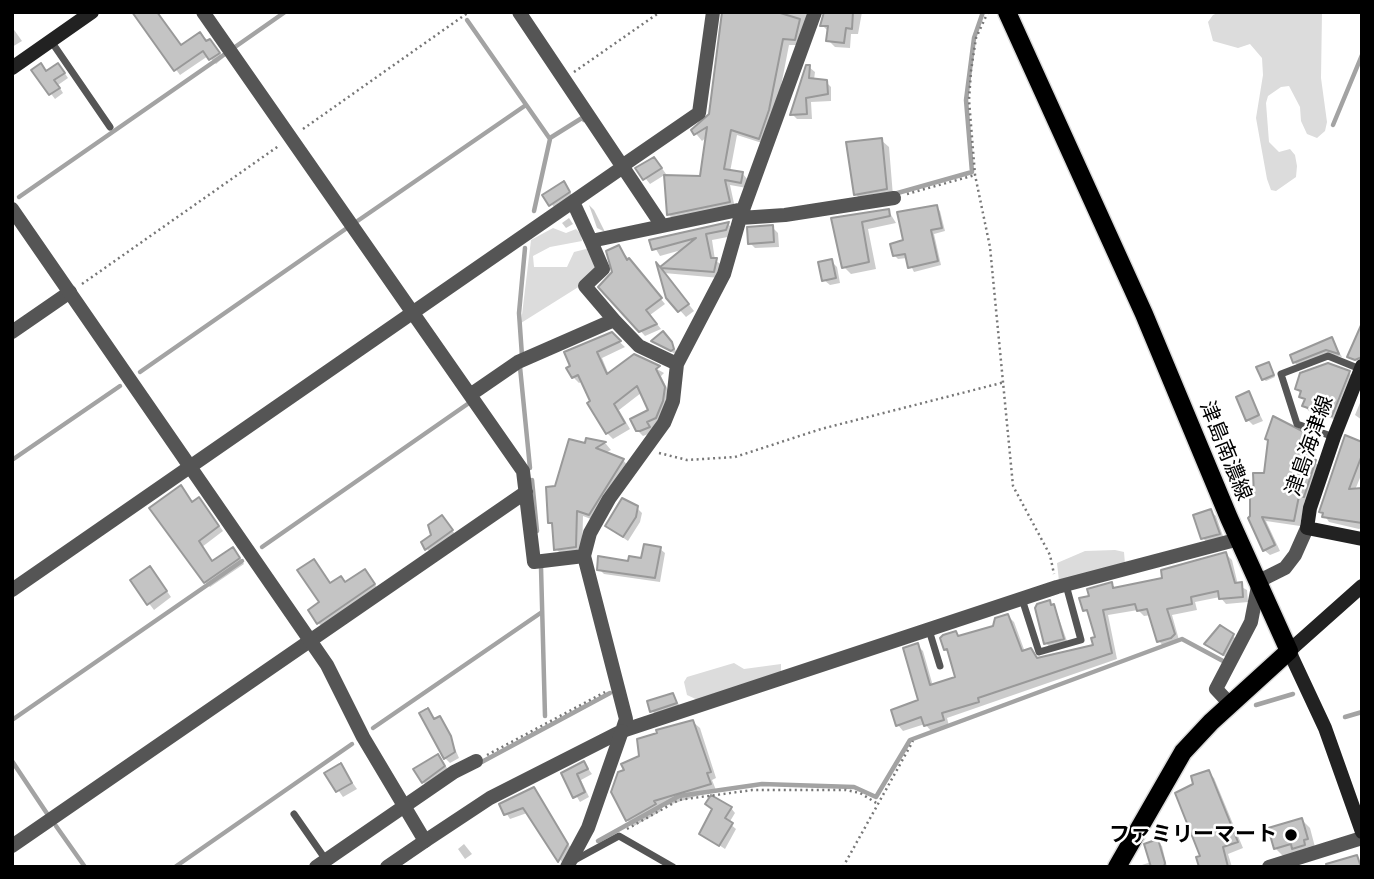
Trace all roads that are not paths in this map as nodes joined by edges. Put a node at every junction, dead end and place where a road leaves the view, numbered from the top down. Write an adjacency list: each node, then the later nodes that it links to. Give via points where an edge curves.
1 (92, 12): 7 (main road)
2 (203, 12): 18 (street)
3 (519, 12): 10 (street)
4 (713, 12): 10 (street, via 699,113)
5 (815, 12): 14 (street)
6 (1007, 12): 28 (main road, 津島南濃線, via 1139,301)
7 (51, 41): 8 (main road); 9 (lane)
8 (12, 68)
9 (110, 127)
10 (623, 166): 12 (street); 15 (street)
11 (894, 198): 14 (street, via 785,215)
12 (573, 202): 16 (street); 18 (street)
13 (12, 209): 17 (street)
14 (741, 213): 15 (street); 21 (street, via 724,274)
15 (661, 225): 16 (street)
16 (591, 241): 19 (street, via 603,269 585,286)
17 (71, 292): 20 (street); 25 (street)
18 (412, 313): 23 (street); 25 (street)
19 (614, 320): 21 (street, via 639,346); 23 (street, via 518,362)
20 (12, 332)
21 (677, 364): 30 (street, via 673,401 664,423 609,499)
22 (1361, 368): 24 (main road, 津島海津線); 24 (lane, via 1328,356 1281,374 1297,424)
23 (470, 395): 26 (street, via 523,471)
24 (1334, 437): 27 (main road, 津島海津線)
25 (191, 466): 34 (street); 37 (street)
26 (526, 492): 30 (street, via 534,562); 37 (street)
27 (1307, 528): 29 (main road, 津島海津線); 31 (street, via 1285,568)
28 (1239, 539): 31 (main road, 津島南濃線); 32 (street)
29 (1362, 539)
30 (583, 556): 41 (street, via 626,719)
31 (1259, 581): 38 (main road, 津島南濃線); 40 (street, via 1251,622 1216,689)
32 (1062, 586): 35 (street); 35 (lane, via 1081,640 1039,652)
33 (1362, 586): 38 (main road)
34 (12, 590)
35 (1022, 599): 36 (street)
36 (929, 630): 39 (lane); 41 (street)
37 (311, 640): 43 (street); 48 (street)
38 (1289, 652): 40 (main road); 45 (main road, via 1325,727)
39 (940, 666)
40 (1230, 704): 53 (main road, via 1183,752)
41 (622, 731): 47 (street, via 490,798); 50 (street, via 588,828)
42 (476, 761): 43 (street)
43 (405, 805): 47 (street); 49 (street)
44 (294, 814): 49 (lane)
45 (1362, 832)
46 (1362, 838): 54 (street)
47 (425, 841): 51 (street)
48 (12, 846)
49 (321, 863)
50 (568, 865): 52 (lane, via 619,836)
51 (387, 867)
52 (673, 867)
53 (1116, 867)
54 (1269, 867)

